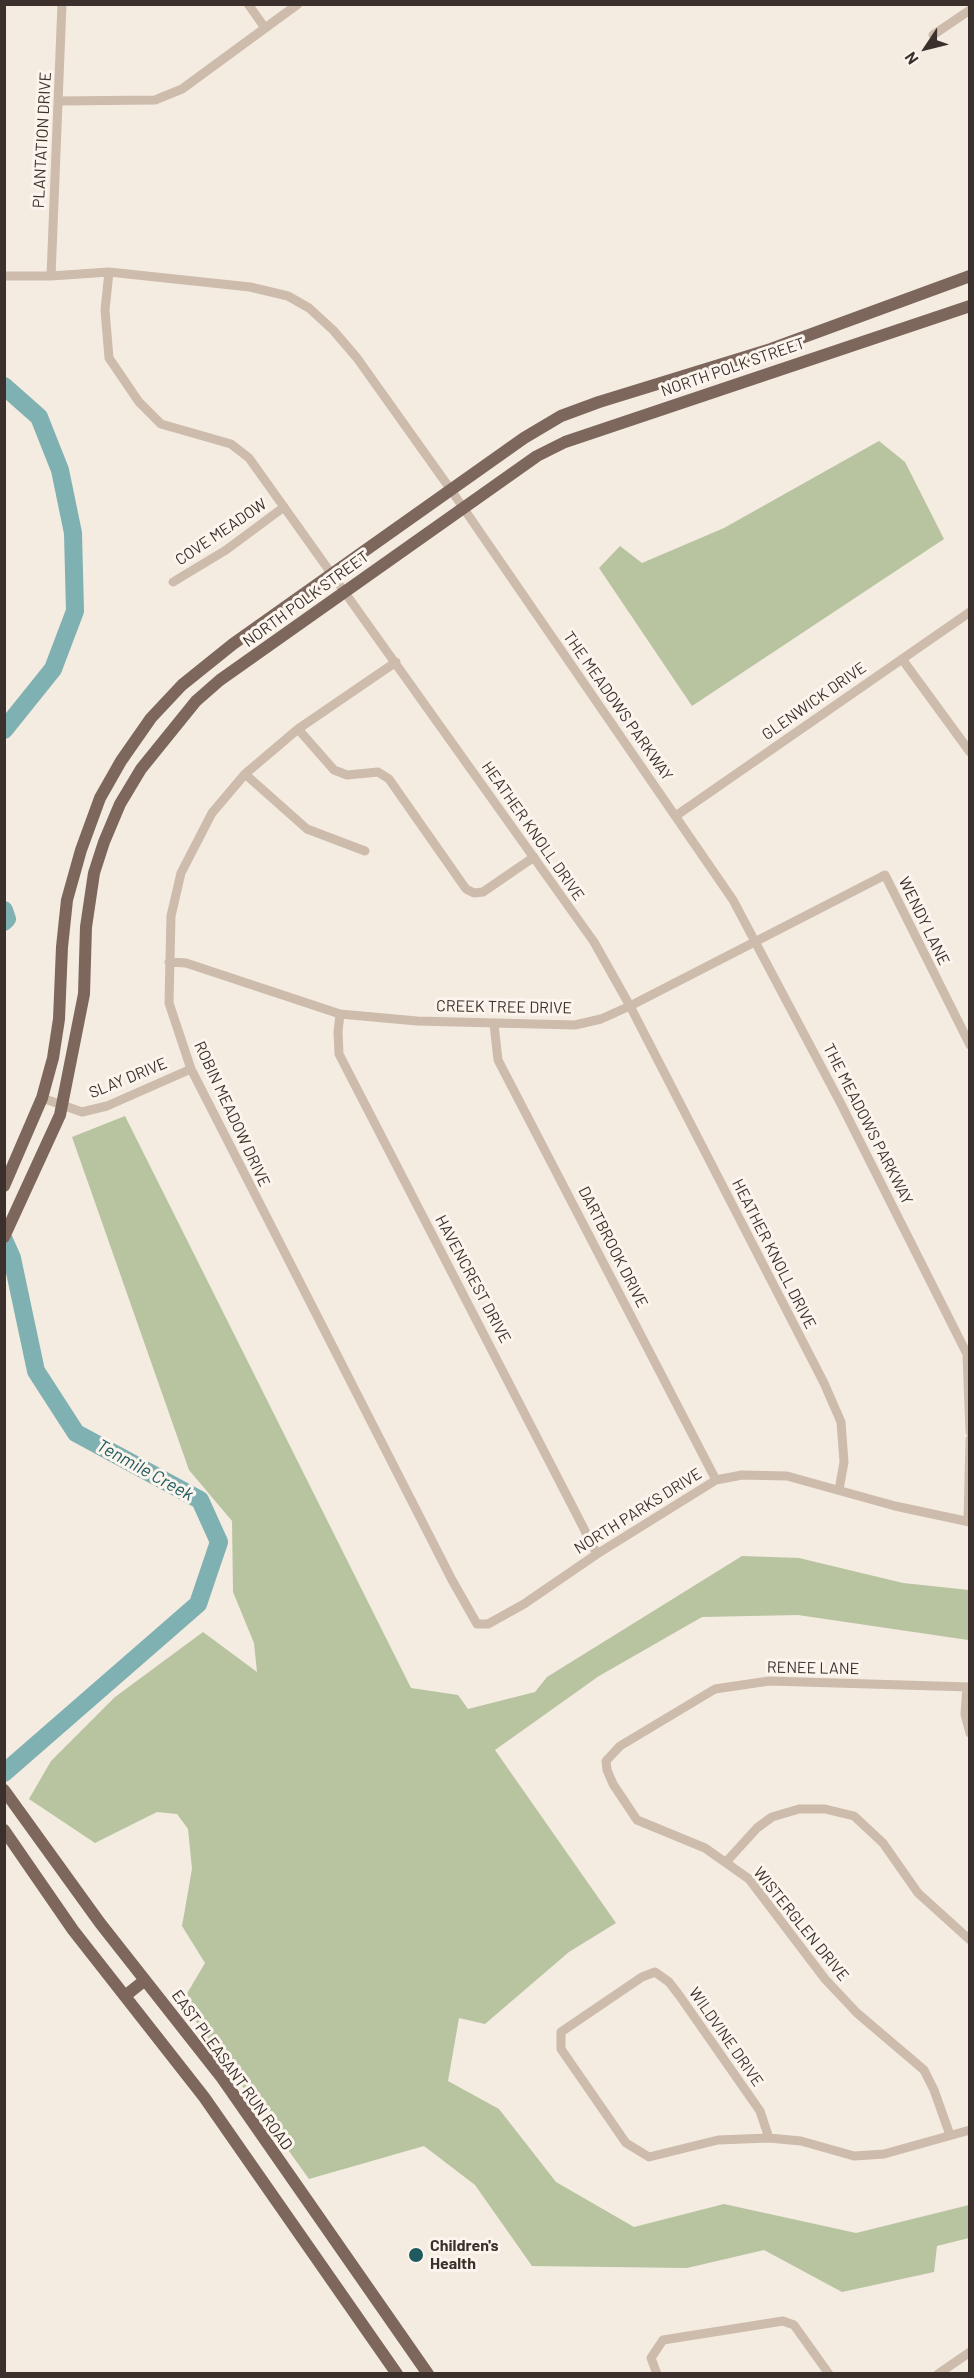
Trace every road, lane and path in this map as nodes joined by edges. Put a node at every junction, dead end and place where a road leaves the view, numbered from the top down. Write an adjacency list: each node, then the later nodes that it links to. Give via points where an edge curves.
1 (62, 4): 7 (street, PLANTATION DRIVE)
2 (248, 4): 5 (street)
3 (298, 4): 5 (street)
4 (969, 10): 6 (street)
5 (265, 28): 7 (street, via 182,88 155,100)
6 (933, 35)
7 (59, 100): 10 (street, PLANTATION DRIVE)
8 (109, 272): 10 (street, THE MEADOWS PARKWAY); 15 (street, THE MEADOWS PARKWAY, via 250,287 288,296 309,308 357,358); 16 (street, HEATHER KNOLL DRIVE, via 105,310 109,358 139,402 161,424 231,444 249,458)
9 (4, 276): 10 (street, THE MEADOWS PARKWAY)
10 (51, 276)
11 (969, 276): 13 (main road, NORTH POLK STREET)
12 (969, 306): 14 (main road, NORTH POLK STREET)
13 (771, 349): 14 (main road); 15 (main road, NORTH POLK STREET, via 561,416)
14 (779, 369): 17 (main road, NORTH POLK STREET, via 565,442 537,456)
15 (451, 490): 17 (street, THE MEADOWS PARKWAY); 18 (main road, NORTH POLK STREET)
16 (284, 507): 18 (street, HEATHER KNOLL DRIVE); 19 (street, COVE MEADOW, via 226,550)
17 (462, 507): 20 (main road, NORTH POLK STREET); 27 (street, THE MEADOWS PARKWAY)
18 (333, 574): 20 (street, HEATHER KNOLL DRIVE); 38 (main road, NORTH POLK STREET, via 182,685 151,718 100,798 67,900 59,1019)
19 (173, 582)
20 (345, 592): 23 (street, HEATHER KNOLL DRIVE); 39 (main road, NORTH POLK STREET, via 196,701 141,769 120,804 94,873 86,927 84,994)
21 (969, 612): 22 (street, GLENWICK DRIVE)
22 (902, 659): 25 (street); 27 (street, GLENWICK DRIVE)
23 (396, 662): 24 (street, ROBIN MEADOW DRIVE); 29 (street, HEATHER KNOLL DRIVE)
24 (298, 729): 26 (street, ROBIN MEADOW DRIVE); 29 (street, via 334,770 347,775 378,772 389,779 466,889 483,892)
25 (969, 752)
26 (245, 774): 28 (street, via 307,829); 32 (street, ROBIN MEADOW DRIVE, via 212,813 181,873 171,916)
27 (677, 815): 31 (street, THE MEADOWS PARKWAY)
28 (365, 851)
29 (534, 857): 33 (street, HEATHER KNOLL DRIVE, via 594,942)
30 (885, 875): 31 (street, CREEK TREE DRIVE); 36 (street, WENDY LANE)
31 (755, 941): 33 (street, CREEK TREE DRIVE); 42 (street, THE MEADOWS PARKWAY)
32 (169, 962): 34 (street, CREEK TREE DRIVE, via 186,963); 37 (street, ROBIN MEADOW DRIVE, via 169,1003)
33 (630, 1006): 35 (street, CREEK TREE DRIVE, via 601,1019 575,1024); 46 (street, HEATHER KNOLL DRIVE, via 841,1422 844,1462)
34 (340, 1014): 35 (street, CREEK TREE DRIVE); 48 (street, HAVENCREST DRIVE, via 339,1054)
35 (494, 1024): 45 (street, DARTBROOK DRIVE, via 498,1060)
36 (969, 1045)
37 (191, 1069): 39 (street, SLAY DRIVE, via 107,1106 82,1112); 49 (street, ROBIN MEADOW DRIVE)
38 (42, 1098): 39 (street, SLAY DRIVE); 40 (main road, NORTH POLK STREET)
39 (62, 1105): 41 (main road, NORTH POLK STREET)
40 (4, 1186)
41 (4, 1236)
42 (968, 1354): 43 (street, THE MEADOWS PARKWAY)
43 (969, 1432)
44 (969, 1439): 47 (street)
45 (716, 1480): 46 (street, NORTH PARKS DRIVE, via 742,1475 787,1476); 48 (street, NORTH PARKS DRIVE)
46 (839, 1490): 47 (street, NORTH PARKS DRIVE)
47 (969, 1522)
48 (597, 1554): 49 (street, NORTH PARKS DRIVE, via 524,1604 488,1624)
49 (477, 1624)
50 (968, 1687): 51 (street, via 965,1714); 52 (street, RENEE LANE, via 769,1681 715,1689 620,1746)
51 (969, 1733)
52 (606, 1761): 55 (street, WISTERGLEN DRIVE, via 610,1777 637,1820)
53 (4, 1790): 57 (main road, EAST PLEASANT RUN ROAD)
54 (4, 1830): 58 (main road, via 73,1930)
55 (727, 1861): 56 (street, via 772,1817 799,1809 825,1809 854,1816 883,1843 918,1893); 60 (street, WISTERGLEN DRIVE, via 749,1879 825,1979 857,2013 924,2070)
56 (969, 1940)
57 (145, 1980): 58 (main road); 62 (main road, EAST PLEASANT RUN ROAD, via 222,2078)
58 (125, 1996): 63 (main road, via 204,2097)
59 (969, 2130): 60 (street)
60 (950, 2135): 61 (street, via 884,2154 854,2156 801,2141)
61 (769, 2138): 61 (street, WILDVINE DRIVE, via 760,2111 679,1995 655,1972 561,2032 561,2049 626,2143 649,2157 718,2140)
62 (305, 2200): 63 (main road); 66 (main road, EAST PLEASANT RUN ROAD)
63 (286, 2214): 65 (main road)
64 (969, 2352): 69 (street)
65 (397, 2373)
66 (428, 2373)
67 (657, 2373): 68 (street, via 651,2358 663,2340 783,2321 794,2325)
68 (829, 2373)
69 (938, 2373)

